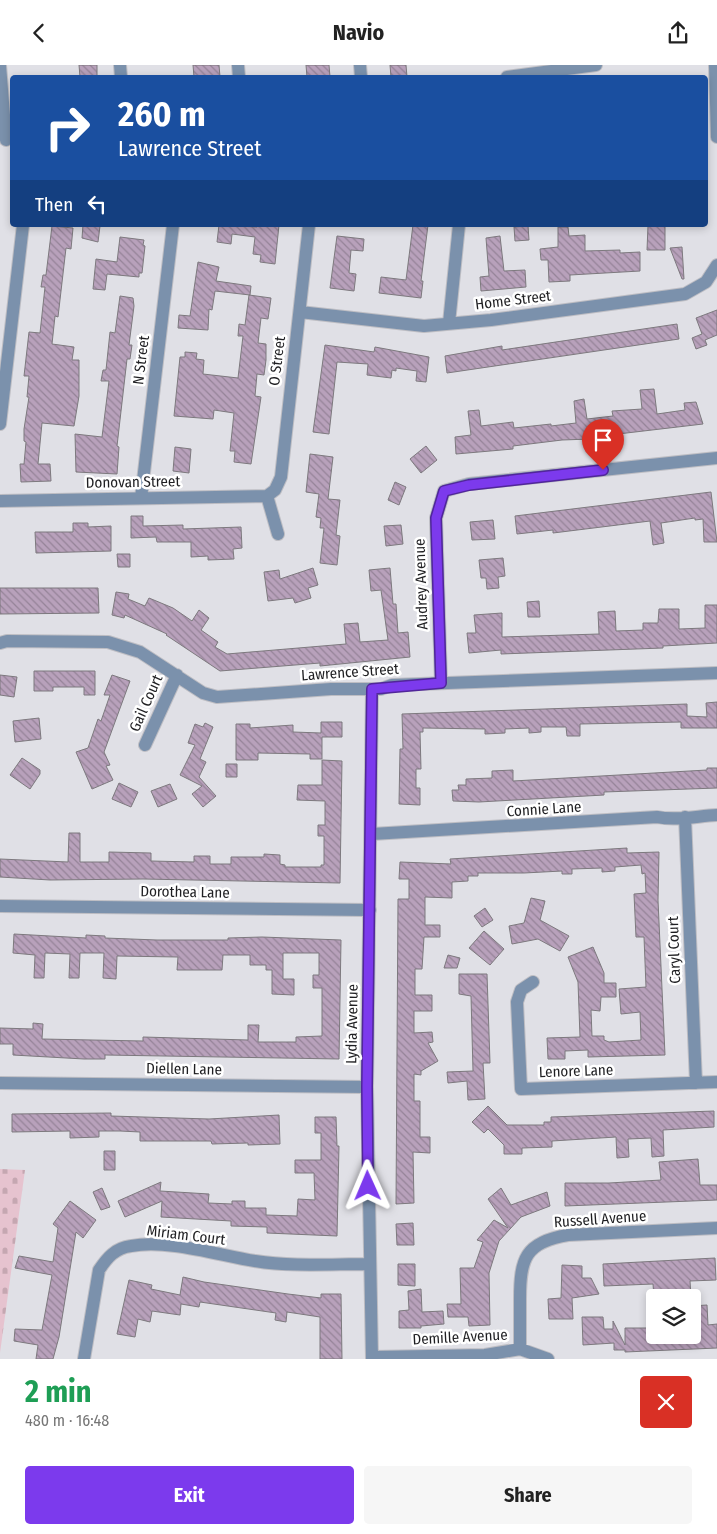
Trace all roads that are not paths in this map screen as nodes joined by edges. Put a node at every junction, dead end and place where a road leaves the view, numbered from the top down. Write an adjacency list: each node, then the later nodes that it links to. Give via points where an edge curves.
1 (0, 65): 6 (street)
2 (596, 65): 4 (street)
3 (715, 65): 5 (street)
4 (522, 75)
5 (717, 137)
6 (6, 141)
7 (23, 227): 14 (street)
8 (173, 227): 17 (street, N Street)
9 (309, 227): 12 (street, O Street)
10 (459, 227): 13 (street)
11 (717, 265): 13 (street, Home Street, via 706,282 685,294)
12 (300, 312): 13 (street, Home Street, via 424,326); 16 (street, O Street, via 280,477 275,490)
13 (449, 323)
14 (0, 423)
15 (717, 458): 23 (street, Audrey Avenue, via 469,485 444,491 436,518)
16 (267, 496): 17 (street, Donovan Street); 19 (street)
17 (141, 498): 18 (street, Donovan Street)
18 (0, 501)
19 (278, 534)
20 (0, 643): 22 (street, Lawrence Street, via 108,642 140,652)
21 (717, 673): 23 (street, Lawrence Street)
22 (177, 675): 24 (street, Lawrence Street, via 203,693 225,698 331,689); 25 (street, Gail Court)
23 (441, 683): 24 (street, Lawrence Street)
24 (372, 689): 28 (street, Lydia Avenue)
25 (145, 745)
26 (717, 815): 27 (street, Connie Lane)
27 (685, 817): 28 (street, Connie Lane); 34 (street, Caryl Court)
28 (372, 834): 30 (street, Lydia Avenue)
29 (0, 906): 30 (street, Dorothea Lane)
30 (370, 910): 35 (street, Lydia Avenue)
31 (533, 982): 34 (street, Lenore Lane, via 521,990 518,1002 521,1089)
32 (717, 1082): 34 (street, Lenore Lane)
33 (0, 1083): 35 (street, Diellen Lane)
34 (696, 1083)
35 (367, 1087): 37 (street, Lydia Avenue)
36 (717, 1228): 38 (street, Russell Avenue, via 549,1238 533,1249 520,1270)
37 (369, 1264): 39 (street, Lydia Avenue); 40 (street, Miriam Court, via 256,1261 200,1250 155,1246 132,1245 118,1249 99,1270)
38 (520, 1349): 39 (street, Demille Avenue, via 485,1355); 41 (street, Demille Avenue)
39 (372, 1358)
40 (84, 1359)
41 (548, 1359)

